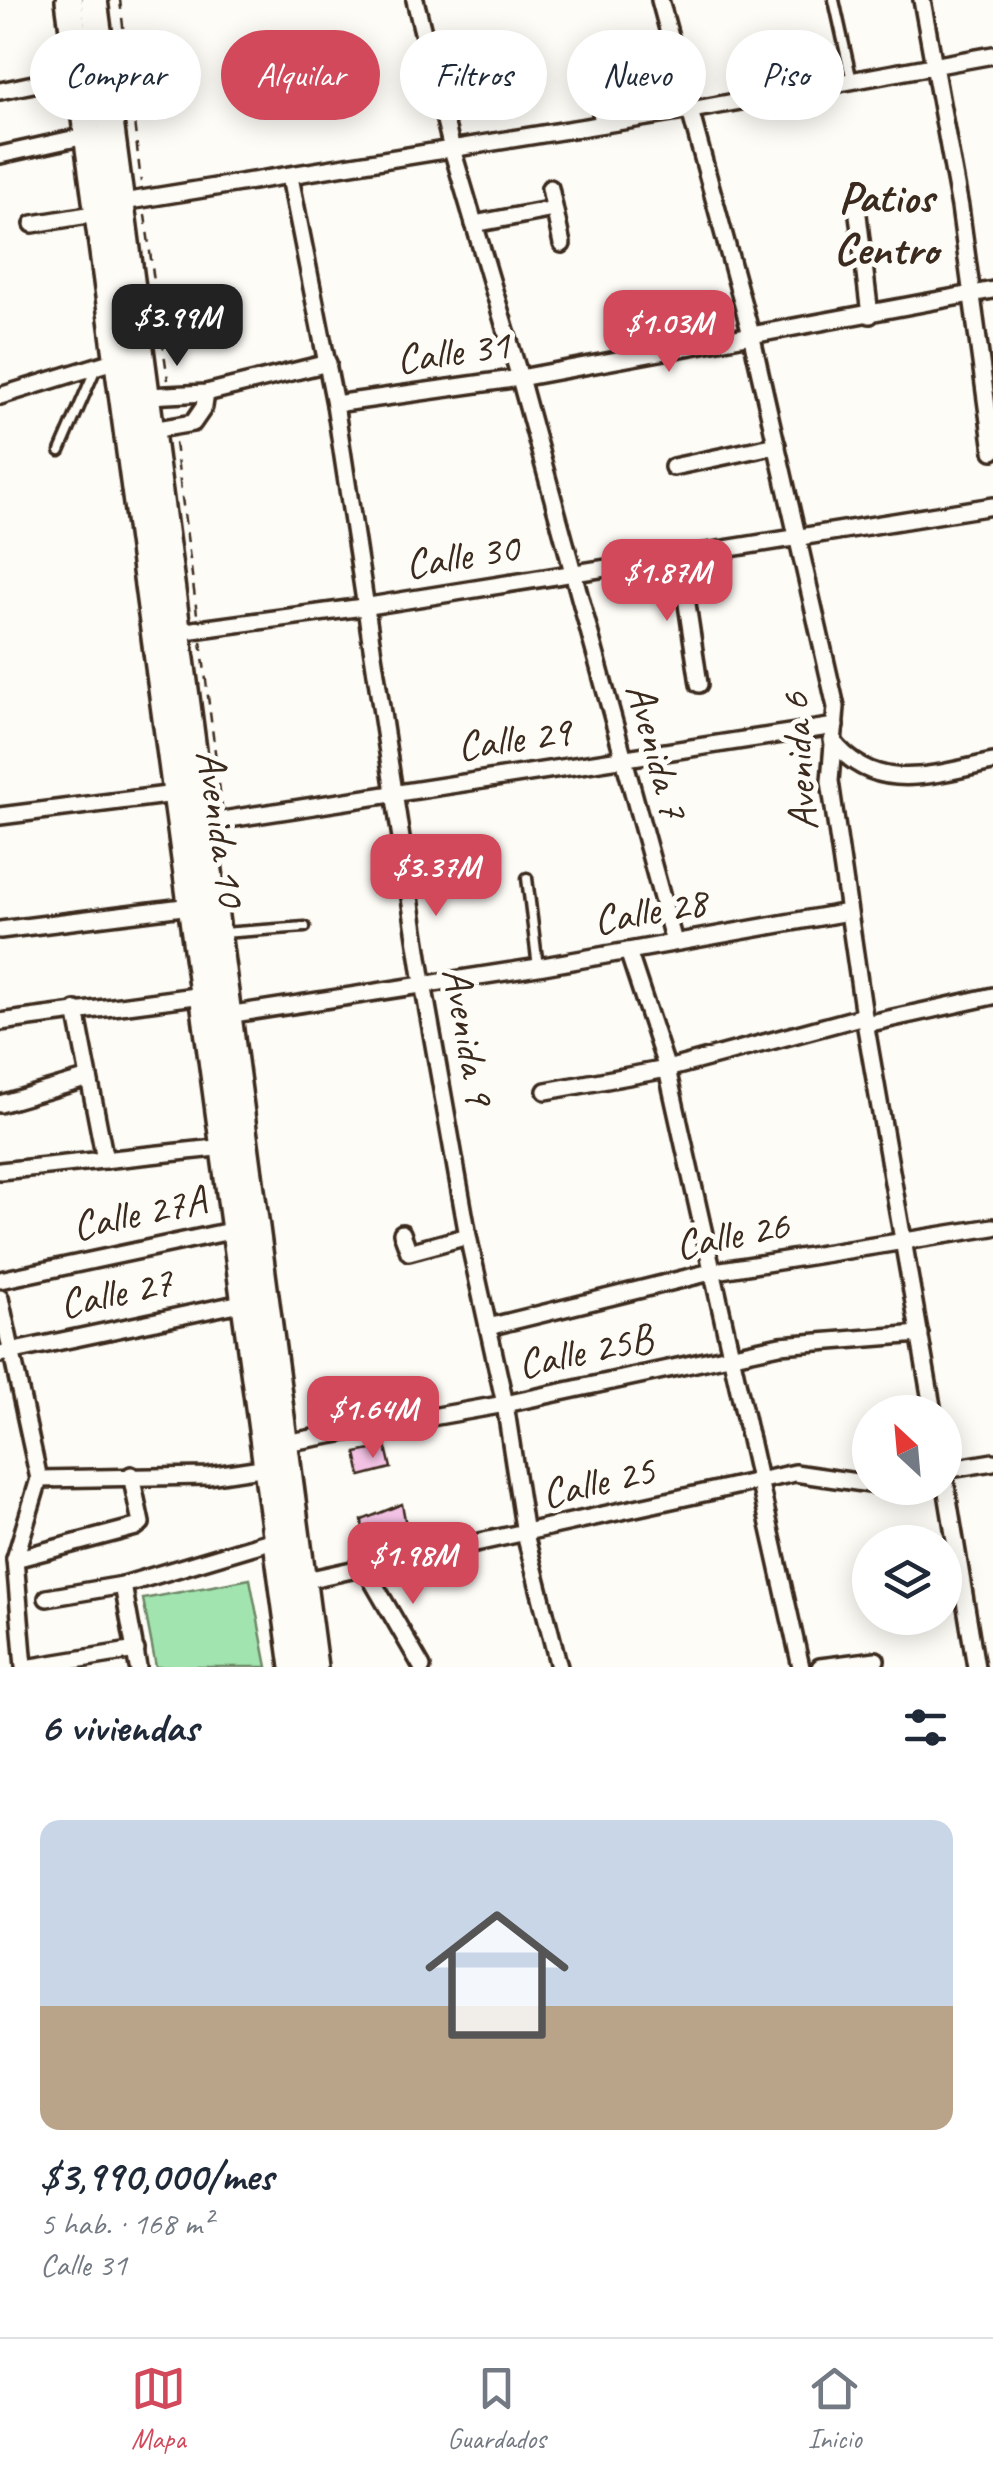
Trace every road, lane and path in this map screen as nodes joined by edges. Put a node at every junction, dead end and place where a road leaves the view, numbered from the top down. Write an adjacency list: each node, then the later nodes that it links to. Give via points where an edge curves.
1 (69, 0): 7 (main road, Avenida 10)
2 (94, 0): 26 (main road, Avenida 10)
3 (415, 0): 21 (street, Avenida 7)
4 (660, 0): 8 (street, Avenida 6)
5 (834, 0): 11 (lane)
6 (922, 0): 10 (street)
7 (73, 30)
8 (668, 30)
9 (993, 55): 10 (street)
10 (932, 66): 11 (street); 32 (street)
11 (852, 81): 14 (street)
12 (30, 85): 13 (street)
13 (0, 91)
14 (706, 107)
15 (88, 120): 20 (main road, Avenida 10)
16 (599, 120): 19 (lane)
17 (630, 120): 19 (street)
18 (694, 120): 36 (street, Avenida 6)
19 (600, 125): 21 (street)
20 (90, 135): 22 (street); 26 (main road, Avenida 10)
21 (452, 149): 23 (street); 29 (street, Avenida 7)
22 (0, 155)
23 (290, 177): 26 (street); 38 (street, Avenida 9)
24 (550, 188): 27 (street)
25 (856, 198): 33 (street)
26 (112, 208): 28 (street); 35 (main road, Avenida 10); 37 (main road, Avenida 10)
27 (554, 208): 29 (street); 30 (street)
28 (33, 224)
29 (474, 224): 39 (street, Avenida 7)
30 (562, 244)
31 (993, 290): 32 (street, Calle 31)
32 (972, 294): 33 (street, Calle 31); 40 (street)
33 (870, 315): 36 (street, Calle 31)
34 (220, 318): 35 (street)
35 (139, 329): 43 (main road, Avenida 10)
36 (752, 338): 39 (street, Calle 31); 46 (street, Avenida 6)
37 (109, 361): 42 (street); 47 (lane); 61 (main road, Avenida 10)
38 (328, 362): 41 (street); 44 (street, Avenida 9)
39 (520, 378): 44 (street, Calle 31); 53 (street, Avenida 7)
40 (989, 392): 48 (street)
41 (206, 393): 43 (street); 45 (street, via 194,423)
42 (0, 396)
43 (148, 396): 45 (main road, Avenida 10)
44 (335, 404): 54 (street, Avenida 9)
45 (152, 430): 55 (main road, Avenida 10)
46 (777, 445): 49 (street); 51 (street, Avenida 6)
47 (60, 451)
48 (993, 451)
49 (673, 467)
50 (993, 506): 51 (street, Calle 30)
51 (799, 535): 52 (street, Calle 30); 57 (street, Avenida 6, via 836,707)
52 (680, 557): 53 (street, Calle 30); 56 (street)
53 (573, 574): 54 (street, Calle 30); 58 (street, Avenida 7)
54 (363, 607): 55 (street, Calle 30); 60 (street, Avenida 9)
55 (178, 632): 63 (main road, Avenida 10)
56 (700, 684)
57 (834, 733): 58 (street, Calle 29); 59 (street, via 856,764 874,775 907,779); 66 (street, Avenida 6, via 830,782)
58 (622, 759): 60 (street, Calle 29); 70 (street, Avenida 7)
59 (993, 762)
60 (393, 792): 63 (street, Calle 29); 73 (street, Avenida 9)
61 (175, 794): 62 (street); 65 (main road, Avenida 10)
62 (0, 816)
63 (203, 822): 69 (main road, Avenida 10)
64 (527, 878): 72 (lane)
65 (191, 906): 68 (street); 74 (main road, Avenida 10)
66 (848, 912): 70 (street, Calle 28); 78 (street, Avenida 6)
67 (306, 927): 69 (lane)
68 (0, 930)
69 (217, 934): 77 (main road, Avenida 10)
70 (674, 942): 71 (street, Calle 28)
71 (628, 951): 72 (street, Calle 28); 80 (street)
72 (538, 967): 73 (street, Calle 28)
73 (423, 982): 77 (street, Calle 28); 90 (street, Avenida 9)
74 (203, 995): 76 (street); 84 (main road, Avenida 10)
75 (993, 996): 78 (street)
76 (76, 1010): 79 (street); 81 (street)
77 (227, 1015): 102 (main road, Avenida 10)
78 (865, 1020): 80 (street); 91 (street, Avenida 6)
79 (0, 1022)
80 (667, 1068): 82 (street); 92 (street)
81 (89, 1078): 83 (street); 85 (street)
82 (546, 1091)
83 (0, 1104)
84 (225, 1147): 85 (street); 88 (main road, Avenida 10)
85 (105, 1160): 86 (street)
86 (0, 1171)
87 (993, 1227): 91 (street, Calle 26)
88 (235, 1230): 93 (street, Calle 27A); 95 (main road, Avenida 10)
89 (402, 1233): 90 (street, via 409,1252)
90 (468, 1236): 96 (street, Avenida 9)
91 (904, 1239): 92 (street, Calle 26); 97 (street, Avenida 6)
92 (715, 1271): 96 (street, Calle 26); 99 (street)
93 (0, 1280)
94 (0, 1298): 98 (street)
95 (246, 1302): 98 (street, Calle 27); 102 (main road, Avenida 10)
96 (488, 1327): 101 (street, Avenida 9)
97 (920, 1334): 99 (street, Calle 25B, via 830,1338); 100 (street, Avenida 6)
98 (7, 1352): 106 (street)
99 (732, 1355): 101 (street, Calle 25B); 107 (street)
100 (930, 1395)
101 (505, 1404): 102 (street, Calle 25B); 110 (street, Avenida 9)
102 (273, 1452): 105 (street, Calle 25B, via 208,1476); 111 (main road, Avenida 10); 116 (main road, Avenida 10)
103 (993, 1462): 104 (street)
104 (962, 1467)
105 (131, 1475): 106 (street, Calle 25B); 112 (street, via 141,1522 136,1526)
106 (39, 1479): 112 (street)
107 (762, 1480): 108 (street, Calle 25, via 794,1473); 110 (street, Calle 25); 127 (street)
108 (852, 1481)
109 (949, 1505): 129 (street)
110 (525, 1534): 113 (street, Calle 25); 126 (street, Avenida 9)
111 (277, 1539): 116 (main road, Avenida 10); 117 (street)
112 (16, 1559): 114 (street)
113 (366, 1570): 116 (street, Calle 25); 125 (street)
114 (18, 1579): 115 (street); 121 (street)
115 (0, 1581)
116 (292, 1583): 123 (main road, Avenida 10); 124 (main road, Avenida 10)
117 (123, 1586): 118 (street); 119 (street)
118 (47, 1598)
119 (137, 1658): 122 (street)
120 (876, 1660): 128 (street)
121 (24, 1667)
122 (32, 1667)
123 (294, 1667)
124 (314, 1667)
125 (422, 1667)
126 (559, 1667)
127 (801, 1667)
128 (820, 1667)
129 (976, 1667)

